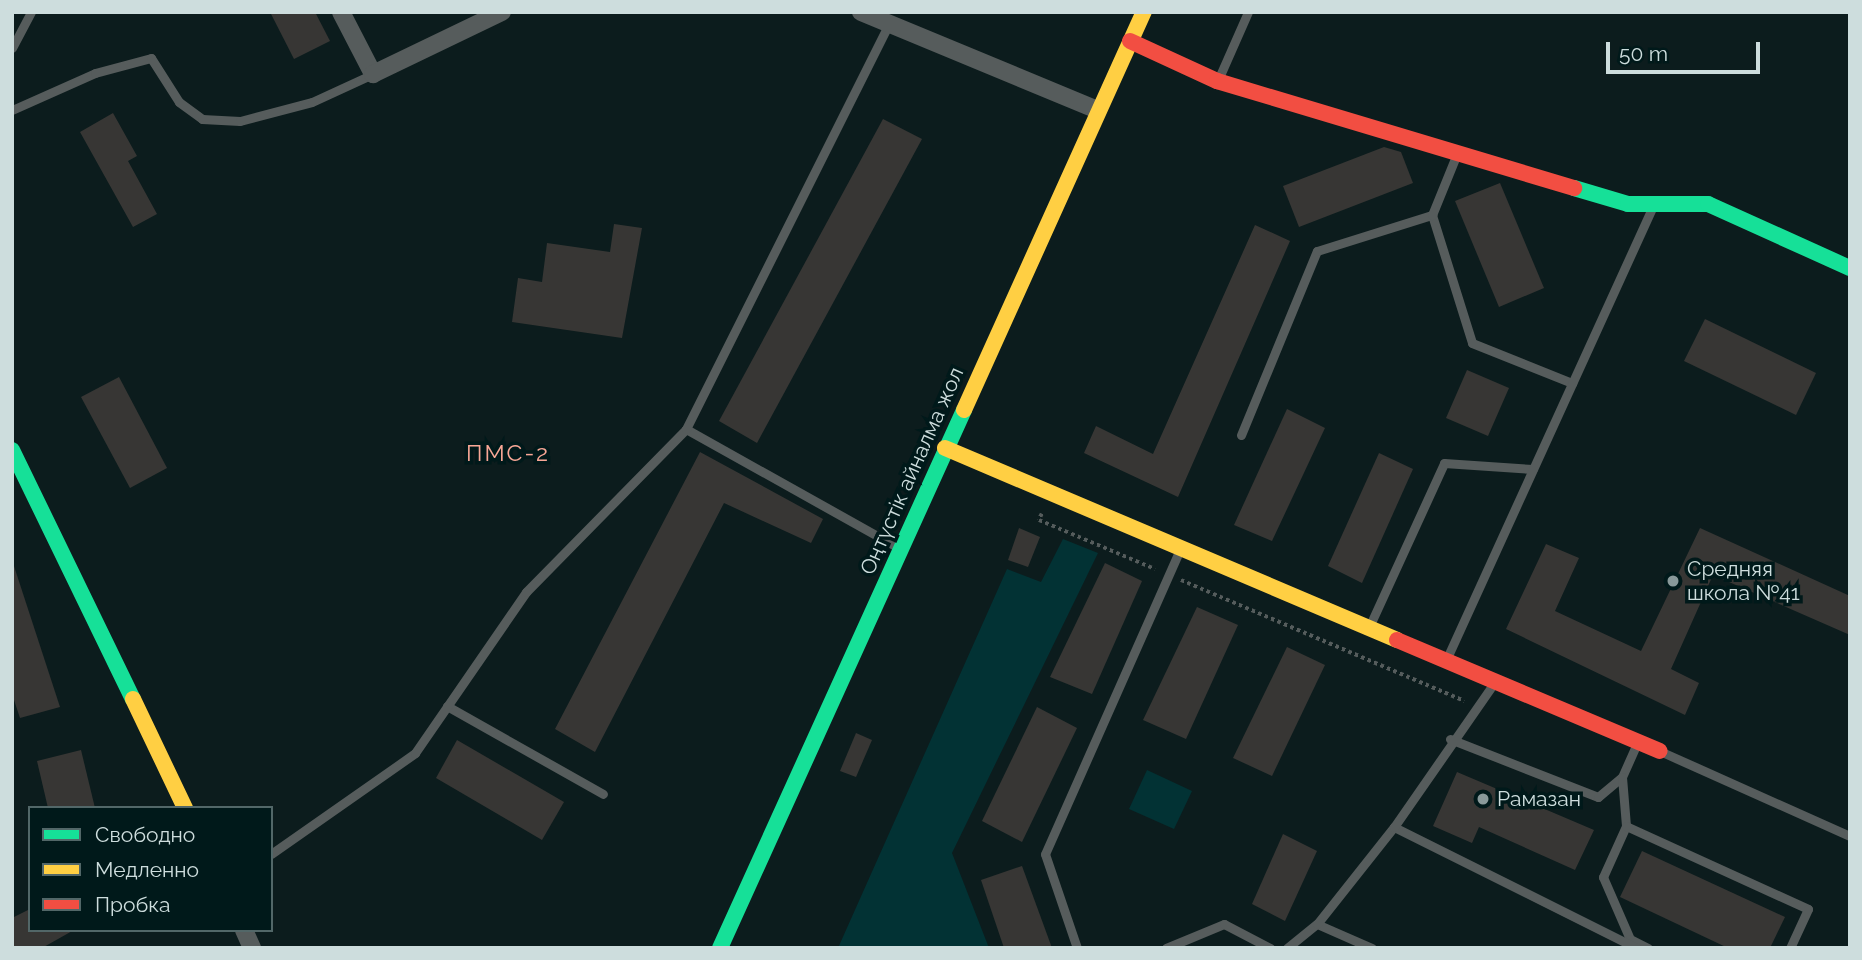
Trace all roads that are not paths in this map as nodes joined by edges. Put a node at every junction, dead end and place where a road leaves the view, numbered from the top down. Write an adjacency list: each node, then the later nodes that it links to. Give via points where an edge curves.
1 (31, 12): 9 (lane)
2 (341, 12): 10 (street)
3 (502, 12): 10 (street)
4 (861, 12): 7 (street)
5 (1144, 12): 8 (main road, Оңтүстік айналма жол)
6 (1248, 12): 11 (lane)
7 (888, 24): 13 (street); 19 (lane)
8 (1130, 41): 11 (main road); 13 (main road, Оңтүстік айналма жол)
9 (12, 48)
10 (373, 74): 12 (lane, via 264,115 202,119 180,102 151,58 95,73)
11 (1217, 81): 14 (main road)
12 (12, 110)
13 (1098, 110): 21 (main road, Оңтүстік айналма жол)
14 (1457, 155): 15 (main road, via 1628,204); 16 (lane)
15 (1654, 204): 17 (main road, via 1708,204); 18 (lane)
16 (1432, 215): 18 (lane, via 1472,343); 20 (lane, via 1317,251)
17 (1850, 268)
18 (1572, 383): 23 (lane)
19 (686, 429): 25 (lane); 29 (lane, via 526,592)
20 (1241, 435)
21 (945, 448): 24 (main road); 25 (main road, Оңтүстік айналма жол)
22 (12, 450): 35 (main road)
23 (1534, 469): 26 (lane, via 1444,463); 27 (lane)
24 (1183, 544): 26 (main road); 45 (lane, via 1045,854)
25 (900, 549): 44 (main road, Оңтүстік айналма жол)
26 (1370, 625): 27 (main road)
27 (1447, 658): 28 (main road)
28 (1497, 679): 30 (lane); 31 (main road)
29 (447, 706): 34 (lane); 39 (lane, via 415,753)
30 (1450, 739): 33 (lane, via 1598,797); 37 (lane)
31 (1638, 741): 32 (main road); 33 (lane)
32 (1660, 751): 38 (lane)
33 (1622, 777): 36 (lane)
34 (603, 794)
35 (184, 806)
36 (1626, 826): 42 (lane, via 1603,877); 52 (lane, via 1808,909)
37 (1394, 827): 40 (lane); 42 (lane)
38 (1850, 836)
39 (273, 853)
40 (1317, 924): 48 (lane); 49 (lane)
41 (245, 932): 43 (street)
42 (1630, 939): 50 (lane); 51 (lane)
43 (252, 948)
44 (719, 948)
45 (1077, 948)
46 (1166, 948): 47 (lane, via 1224,924)
47 (1270, 948)
48 (1287, 948)
49 (1372, 948)
50 (1637, 948)
51 (1648, 948)
52 (1790, 948)

